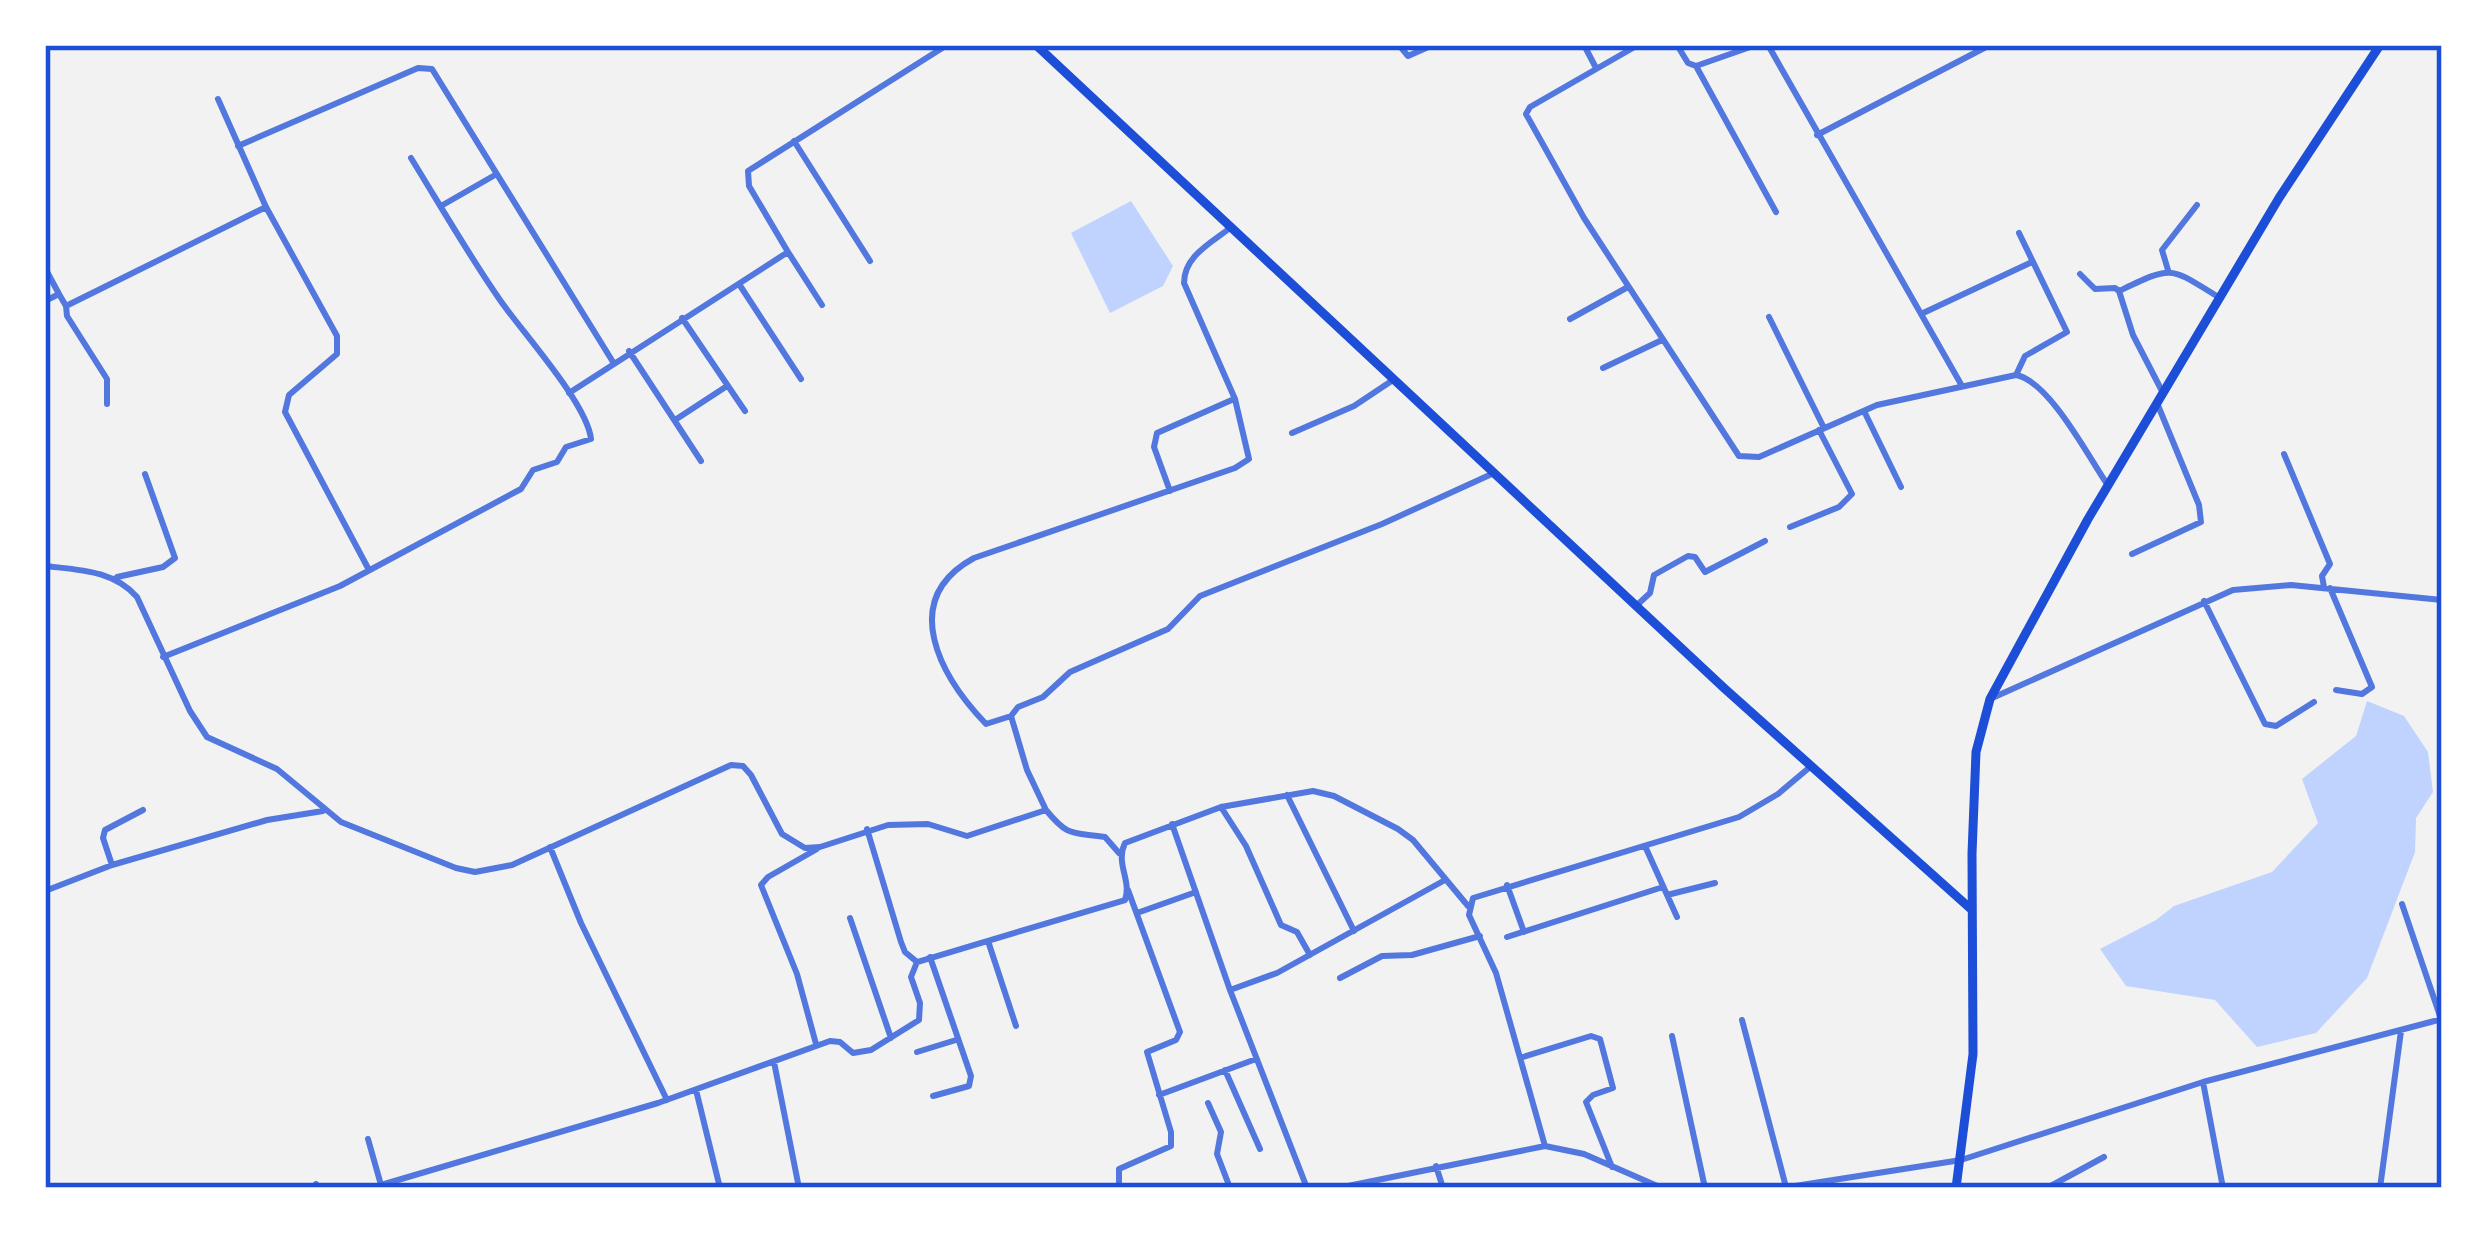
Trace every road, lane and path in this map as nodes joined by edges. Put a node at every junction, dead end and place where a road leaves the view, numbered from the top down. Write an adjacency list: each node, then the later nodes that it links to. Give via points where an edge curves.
1 (947, 45): 18 (street)
2 (1036, 45): 26 (highway)
3 (1399, 45): 4 (street, via 1408,56)
4 (1433, 45)
5 (1584, 45): 15 (street)
6 (1638, 45): 15 (street)
7 (1677, 45): 14 (street)
8 (1756, 45): 14 (street)
9 (1768, 45): 17 (street)
10 (1970, 45): 13 (street)
11 (1990, 45): 13 (street)
12 (2380, 45): 38 (highway)
13 (1974, 54): 17 (street)
14 (1696, 66): 25 (street)
15 (1596, 68): 35 (street, via 1526,114)
16 (218, 99): 19 (street)
17 (1817, 135): 42 (street)
18 (794, 141): 28 (street, via 746,176); 29 (street)
19 (238, 146): 21 (street, via 426,67 442,79); 24 (street)
20 (411, 158): 23 (street)
21 (495, 175): 23 (street); 48 (street)
22 (2197, 205): 32 (street, via 2162,250)
23 (441, 206): 55 (street)
24 (266, 207): 41 (street); 75 (street, via 339,345 331,362 289,395 285,412)
25 (1776, 212)
26 (1230, 228): 52 (highway); 57 (street, via 1192,259 1184,283)
27 (2019, 233): 30 (street)
28 (788, 252): 34 (street); 40 (street)
29 (870, 261)
30 (2032, 262): 42 (street); 50 (street, via 2067,332 2025,356)
31 (45, 268): 37 (street)
32 (2168, 270): 36 (street); 38 (street)
33 (2080, 274): 36 (street, via 2095,289)
34 (739, 284): 44 (street); 51 (street)
35 (1628, 287): 45 (street); 46 (street)
36 (2119, 291): 56 (street)
37 (59, 294): 39 (street); 41 (street)
38 (2220, 298): 56 (highway)
39 (45, 301)
40 (822, 305)
41 (66, 306): 58 (street, via 107,379)
42 (1921, 314): 54 (street)
43 (1769, 317): 62 (street)
44 (682, 318): 47 (street); 53 (street)
45 (1570, 319)
46 (1662, 340): 49 (street); 62 (street, via 1739,457 1759,457)
47 (629, 351): 48 (street); 61 (street)
48 (613, 362): 55 (street)
49 (1603, 368)
50 (2016, 375): 54 (street); 68 (street, via 2048,396)
51 (801, 379)
52 (1393, 380): 63 (street); 66 (highway)
53 (728, 386): 60 (street); 61 (street)
54 (1962, 386): 59 (street)
55 (569, 393): 75 (street, via 591,439 537,467 520,488)
56 (2160, 398): 68 (highway); 73 (street, via 2201,522)
57 (1235, 399): 70 (street, via 1157,433); 70 (street, via 1249,459)
58 (106, 404)
59 (1864, 411): 62 (street); 69 (street)
60 (745, 412)
61 (675, 420): 65 (street)
62 (1821, 429): 71 (street, via 1852,494)
63 (1292, 433)
64 (2284, 454): 77 (street, via 2330,564 2322,575)
65 (701, 460)
66 (1494, 473): 80 (highway); 85 (street, via 1200,596 1168,629 1063,676)
67 (145, 474): 76 (street, via 175,558)
68 (2108, 486): 83 (highway)
69 (1901, 487)
70 (1170, 491): 85 (street, via 995,549 948,576 932,617 946,674 986,724)
71 (1790, 527)
72 (1765, 541): 80 (street, via 1705,572 1688,556 1654,575)
73 (2132, 554)
74 (45, 566): 76 (street)
75 (369, 570): 81 (street)
76 (114, 578): 81 (street, via 137,597)
77 (2327, 588): 78 (street); 79 (street, via 2261,586); 82 (street, via 2372,687 2362,694)
78 (2442, 600)
79 (2204, 601): 83 (street); 84 (street, via 2265,724 2276,726)
80 (1636, 606): 86 (highway)
81 (163, 657): 91 (street, via 207,736 277,769)
82 (2336, 690)
83 (1990, 699): 108 (highway, via 1976,752)
84 (2314, 702)
85 (1011, 716): 90 (street)
86 (1810, 767): 94 (street, via 1739,818); 108 (highway)
87 (1287, 794): 88 (street); 99 (street, via 1334,796 1398,829); 112 (street)
88 (1221, 807): 92 (street); 117 (street, via 1281,925 1297,932)
89 (143, 810): 98 (street, via 105,830)
90 (1046, 810): 93 (street, via 968,836 928,824); 97 (street, via 1062,830 1105,837)
91 (325, 811): 96 (street, via 475,872); 98 (street)
92 (1172, 824): 97 (street, via 1134,837); 105 (street)
93 (867, 830): 95 (street); 119 (street, via 905,952)
94 (1645, 846): 101 (street); 104 (street)
95 (820, 847): 96 (street, via 782,834 752,775 731,765); 129 (street, via 761,885)
96 (550, 848): 139 (street)
97 (1120, 854): 102 (street)
98 (112, 865): 103 (street)
99 (1446, 879): 107 (street); 112 (street)
100 (1714, 883): 104 (street)
101 (1507, 885): 107 (street, via 1481,892); 113 (street)
102 (1128, 890): 109 (street); 116 (street, via 1115,905)
103 (45, 891)
104 (1665, 891): 110 (street); 113 (street)
105 (1196, 892): 109 (street); 121 (street)
106 (2402, 904): 122 (street)
107 (1468, 906): 114 (street)
108 (1972, 910): 145 (highway, via 1973,1054)
109 (1137, 914): 137 (street, via 1179,1027 1176,1040 1147,1052)
110 (1677, 917)
111 (850, 918): 127 (street)
112 (1354, 931): 117 (street)
113 (1524, 932): 115 (street)
114 (1480, 936): 120 (street, via 1382,956); 131 (street)
115 (1507, 937)
116 (988, 941): 118 (street); 124 (street)
117 (1310, 955): 121 (street)
118 (930, 956): 119 (street); 128 (street)
119 (917, 962): 127 (street, via 911,977 919,1020)
120 (1340, 978)
121 (1230, 990): 132 (street)
122 (2442, 1019): 125 (street)
123 (1742, 1020): 162 (street)
124 (1016, 1026)
125 (2401, 1030): 135 (street); 166 (street)
126 (1672, 1036): 161 (street)
127 (891, 1038): 129 (street, via 862,1053 840,1042)
128 (956, 1040): 130 (street); 138 (street, via 971,1082)
129 (816, 1044): 133 (street)
130 (917, 1052)
131 (1523, 1057): 142 (street); 147 (street, via 1600,1039 1613,1088 1586,1102)
132 (1256, 1059): 134 (street); 156 (street)
133 (774, 1062): 136 (street); 153 (street)
134 (1225, 1070): 137 (street); 143 (street)
135 (2203, 1082): 145 (street); 165 (street)
136 (697, 1090): 139 (street); 152 (street)
137 (1159, 1095): 154 (street, via 1171,1146 1119,1169)
138 (933, 1096)
139 (667, 1100): 148 (street)
140 (1208, 1102): 155 (street)
141 (368, 1139): 150 (street)
142 (1545, 1146): 146 (street); 147 (street)
143 (1260, 1149)
144 (2104, 1157): 164 (street)
145 (1961, 1160): 162 (street); 163 (highway)
146 (1436, 1166): 157 (street); 158 (street)
147 (1612, 1167): 149 (street)
148 (422, 1172): 150 (street); 151 (street)
149 (1633, 1176): 159 (street); 160 (street)
150 (382, 1186)
151 (422, 1188)
152 (720, 1188)
153 (799, 1188)
154 (1119, 1188)
155 (1230, 1188)
156 (1307, 1188)
157 (1338, 1188)
158 (1443, 1188)
159 (1636, 1188)
160 (1662, 1188)
161 (1705, 1188)
162 (1784, 1188)
163 (1956, 1188)
164 (2048, 1188)
165 (2223, 1188)
166 (2380, 1188)

